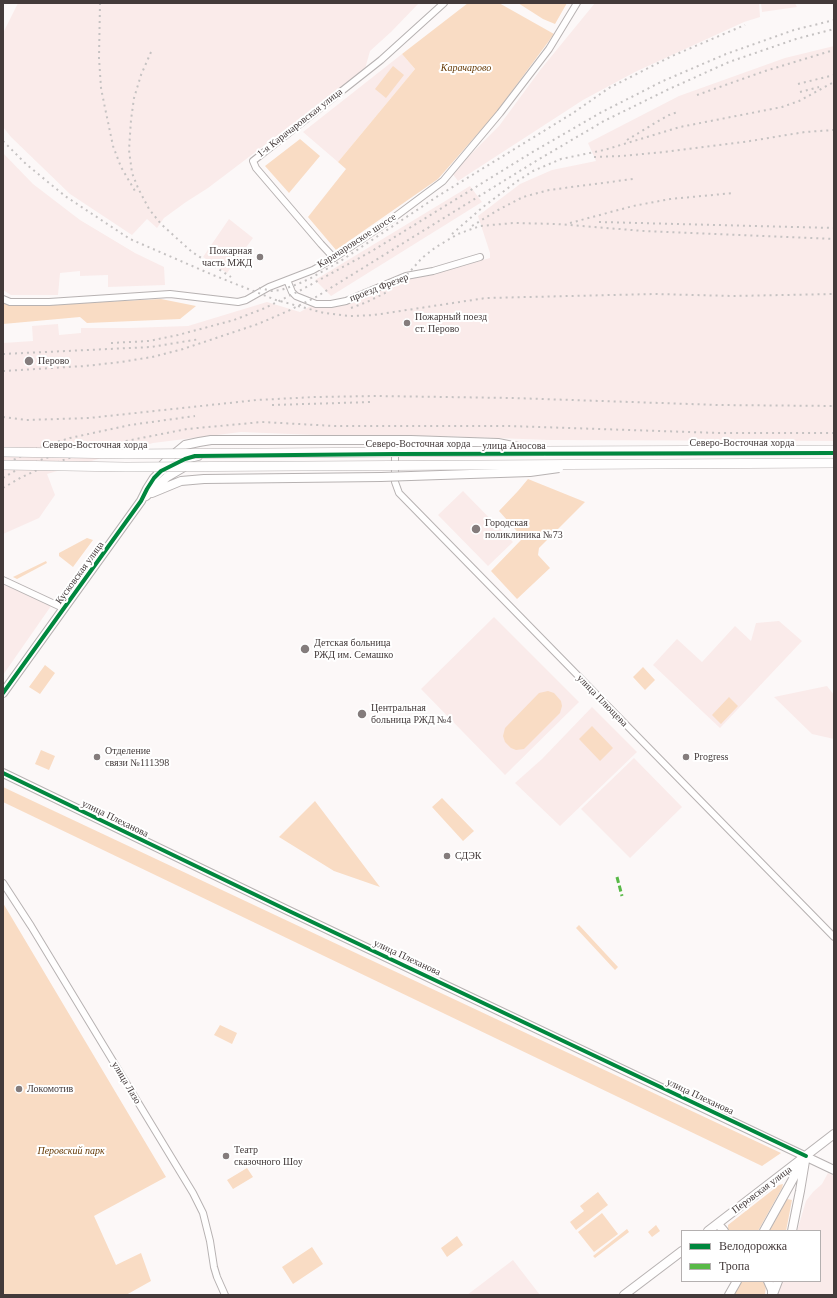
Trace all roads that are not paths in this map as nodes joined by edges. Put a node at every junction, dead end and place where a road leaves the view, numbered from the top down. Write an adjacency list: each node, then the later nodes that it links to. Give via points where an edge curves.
1 (444, 3): 4 (street, 1-я Карачаровская улица, via 381,60 253,161 256,168)
2 (577, 3): 4 (street, Карачаровское шоссе, via 548,49 443,180 392,219)
3 (480, 257): 5 (street, проезд Фрезер, via 406,276 346,301 331,304 316,304 296,296)
4 (334, 258): 5 (street, Карачаровское шоссе)
5 (287, 280): 6 (street, Карачаровское шоссе, via 238,302 170,294 49,302 10,302)
6 (3, 299)
7 (834, 450): 8 (main road, Северо-Восточная хорда)
8 (544, 451): 9 (main road, Северо-Восточная хорда, bridge, via 133,454); 17 (street, bridge, via 498,443 411,440 211,440 185,445 161,466)
9 (3, 452)
10 (834, 453): 11 (street, улица Аносова)
11 (395, 454): 14 (street, улица Плющева); 15 (street, улица Аносова, via 195,456)
12 (834, 463): 14 (street, улица Аносова); 16 (main road, Северо-Восточная хорда, bridge)
13 (3, 464): 16 (main road, Северо-Восточная хорда, bridge, via 119,467)
14 (395, 464): 18 (street, улица Аносова, via 196,464 167,477); 25 (street, улица Плющева, via 395,482 399,493)
15 (172, 465): 17 (street, Кусковская улица)
16 (579, 465): 18 (street, bridge, via 530,472 381,478 204,479 181,481)
17 (154, 478): 19 (street, Кусковская улица)
18 (148, 495): 19 (street, улица Аносова)
19 (141, 501): 21 (street, Кусковская улица)
20 (3, 580): 21 (street)
21 (63, 608): 22 (street, Кусковская улица)
22 (3, 693)
23 (3, 773): 27 (street, улица Плеханова)
24 (3, 883): 38 (street, улица Лазо, via 193,1193 202,1213 217,1278)
25 (834, 937)
26 (834, 1134): 27 (street, Перовская улица)
27 (806, 1156): 28 (street, улица Плеханова); 29 (street, Перовская улица); 32 (street); 33 (street)
28 (834, 1170)
29 (718, 1224): 30 (street, Перовская улица); 31 (street)
30 (709, 1230)
31 (723, 1230)
32 (765, 1230)
33 (792, 1230)
34 (681, 1252): 39 (street)
35 (736, 1282): 40 (street)
36 (768, 1282): 41 (street)
37 (778, 1282): 41 (street)
38 (225, 1295)
39 (624, 1295)
40 (729, 1295)
41 (773, 1295)

